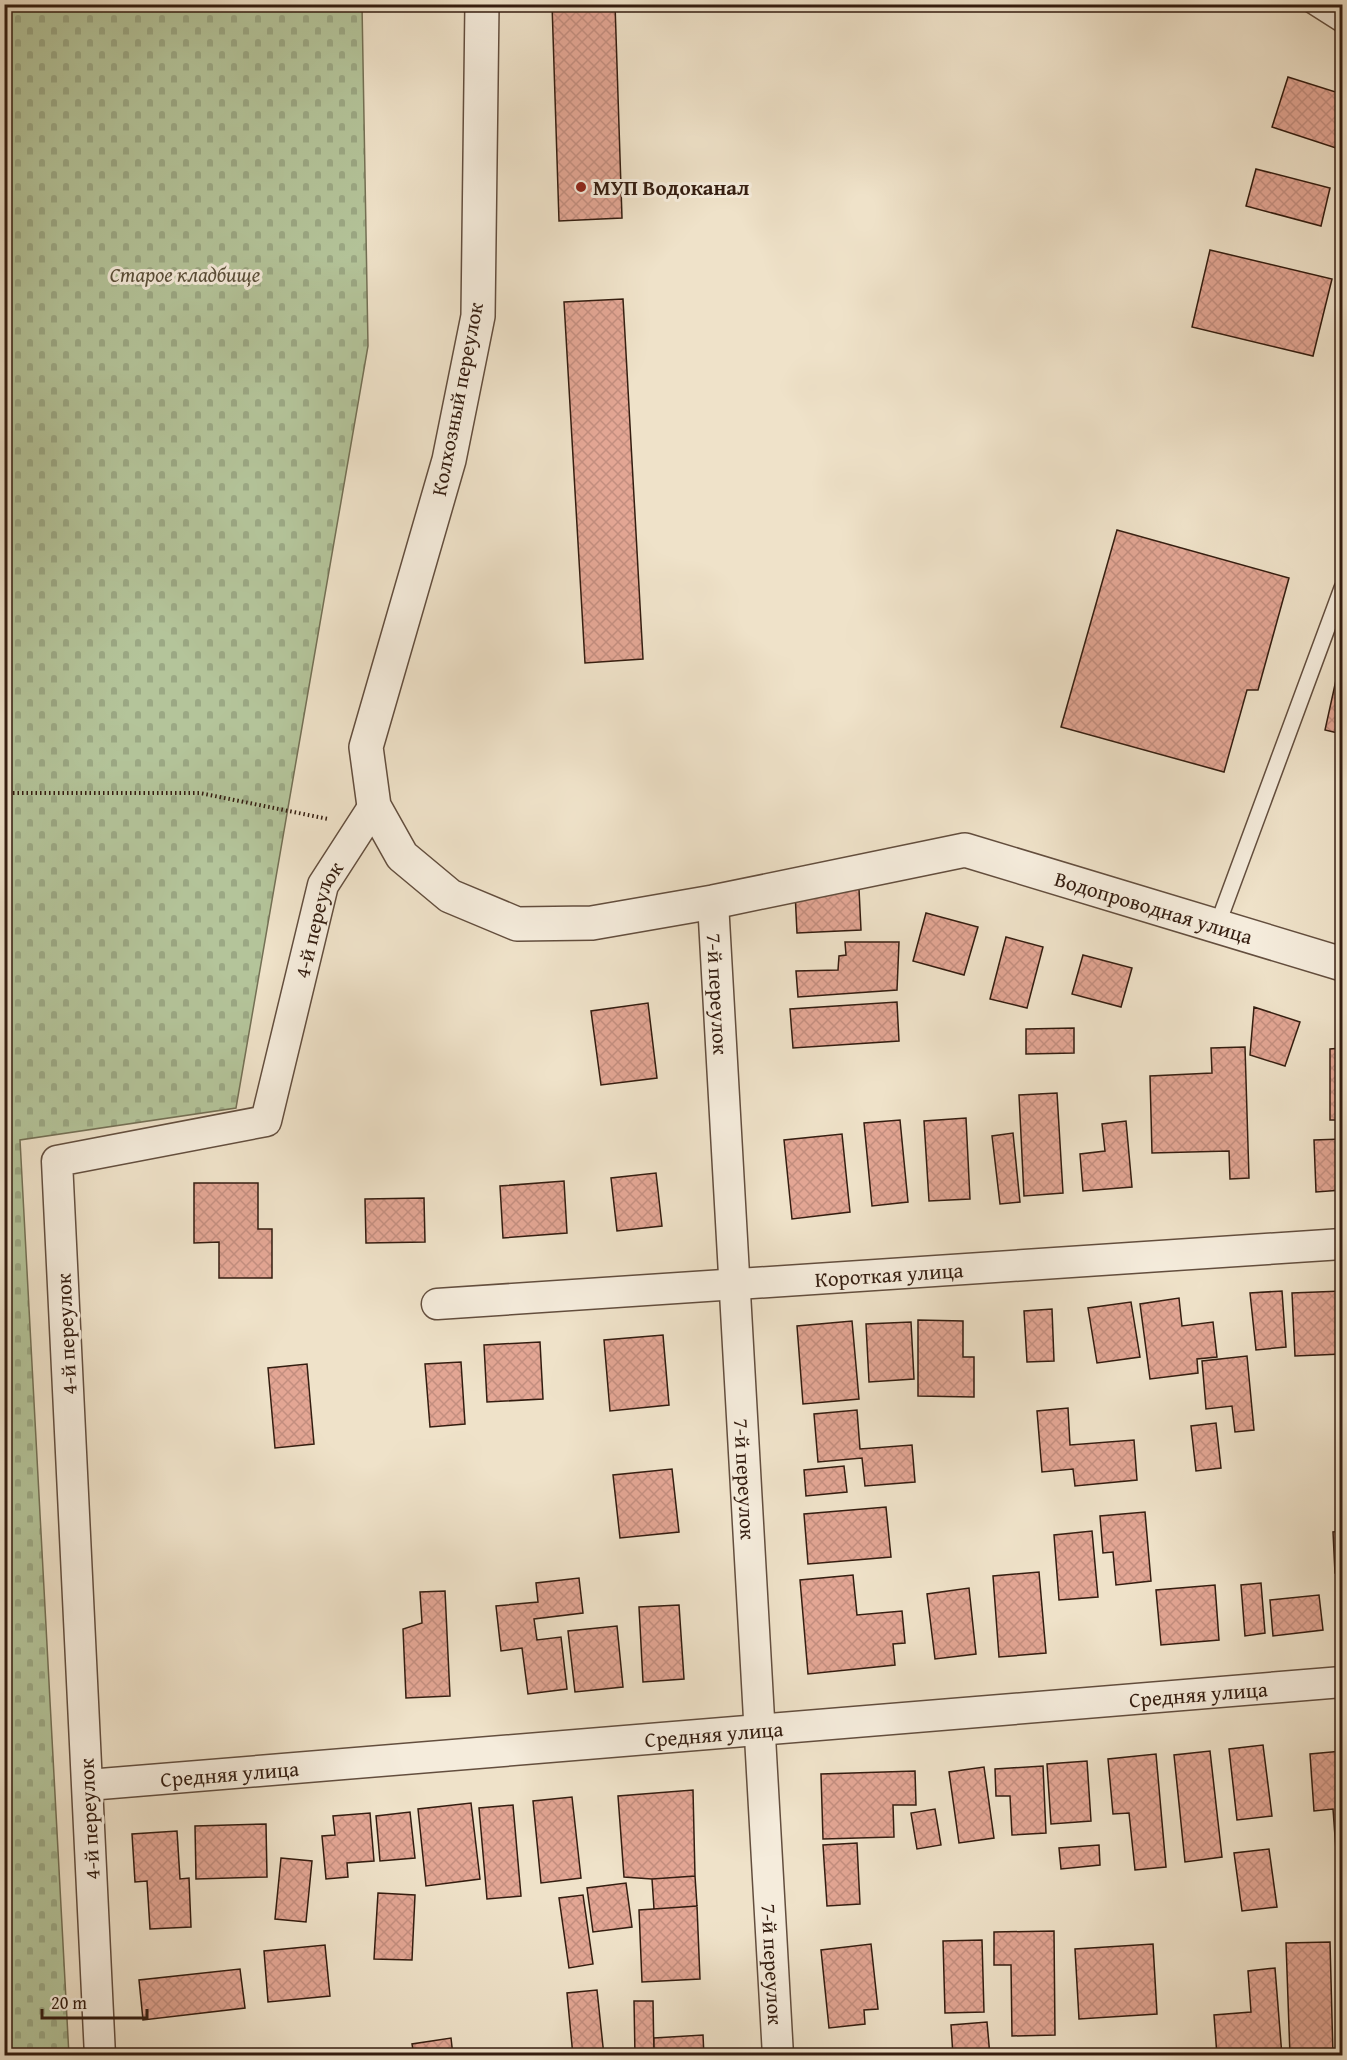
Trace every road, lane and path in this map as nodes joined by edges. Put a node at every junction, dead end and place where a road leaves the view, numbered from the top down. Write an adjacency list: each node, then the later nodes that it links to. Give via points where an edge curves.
1 (482, 4): 6 (street, Колхозный переулок, via 478,316 449,460 366,747)
2 (1309, 4): 3 (lane)
3 (1342, 25)
4 (1342, 588): 8 (lane)
5 (4, 793): 6 (path, via 200,793)
6 (367, 816): 7 (street, via 402,856 450,896 517,924 592,923); 15 (street, 4-й переулок, via 323,885 266,1121 57,1161)
7 (712, 902): 8 (street, Водопроводная улица, via 964,850); 11 (street, 7-й переулок)
8 (1217, 926): 9 (street, Водопроводная улица)
9 (1342, 964)
10 (1342, 1244): 11 (street, Короткая улица)
11 (734, 1285): 12 (street, Короткая улица); 14 (street, 7-й переулок)
12 (437, 1304)
13 (1342, 1682): 14 (street, Средняя улица)
14 (760, 1730): 15 (street, Средняя улица); 17 (street, 7-й переулок)
15 (88, 1785): 16 (street, 4-й переулок)
16 (100, 2055)
17 (778, 2055)

